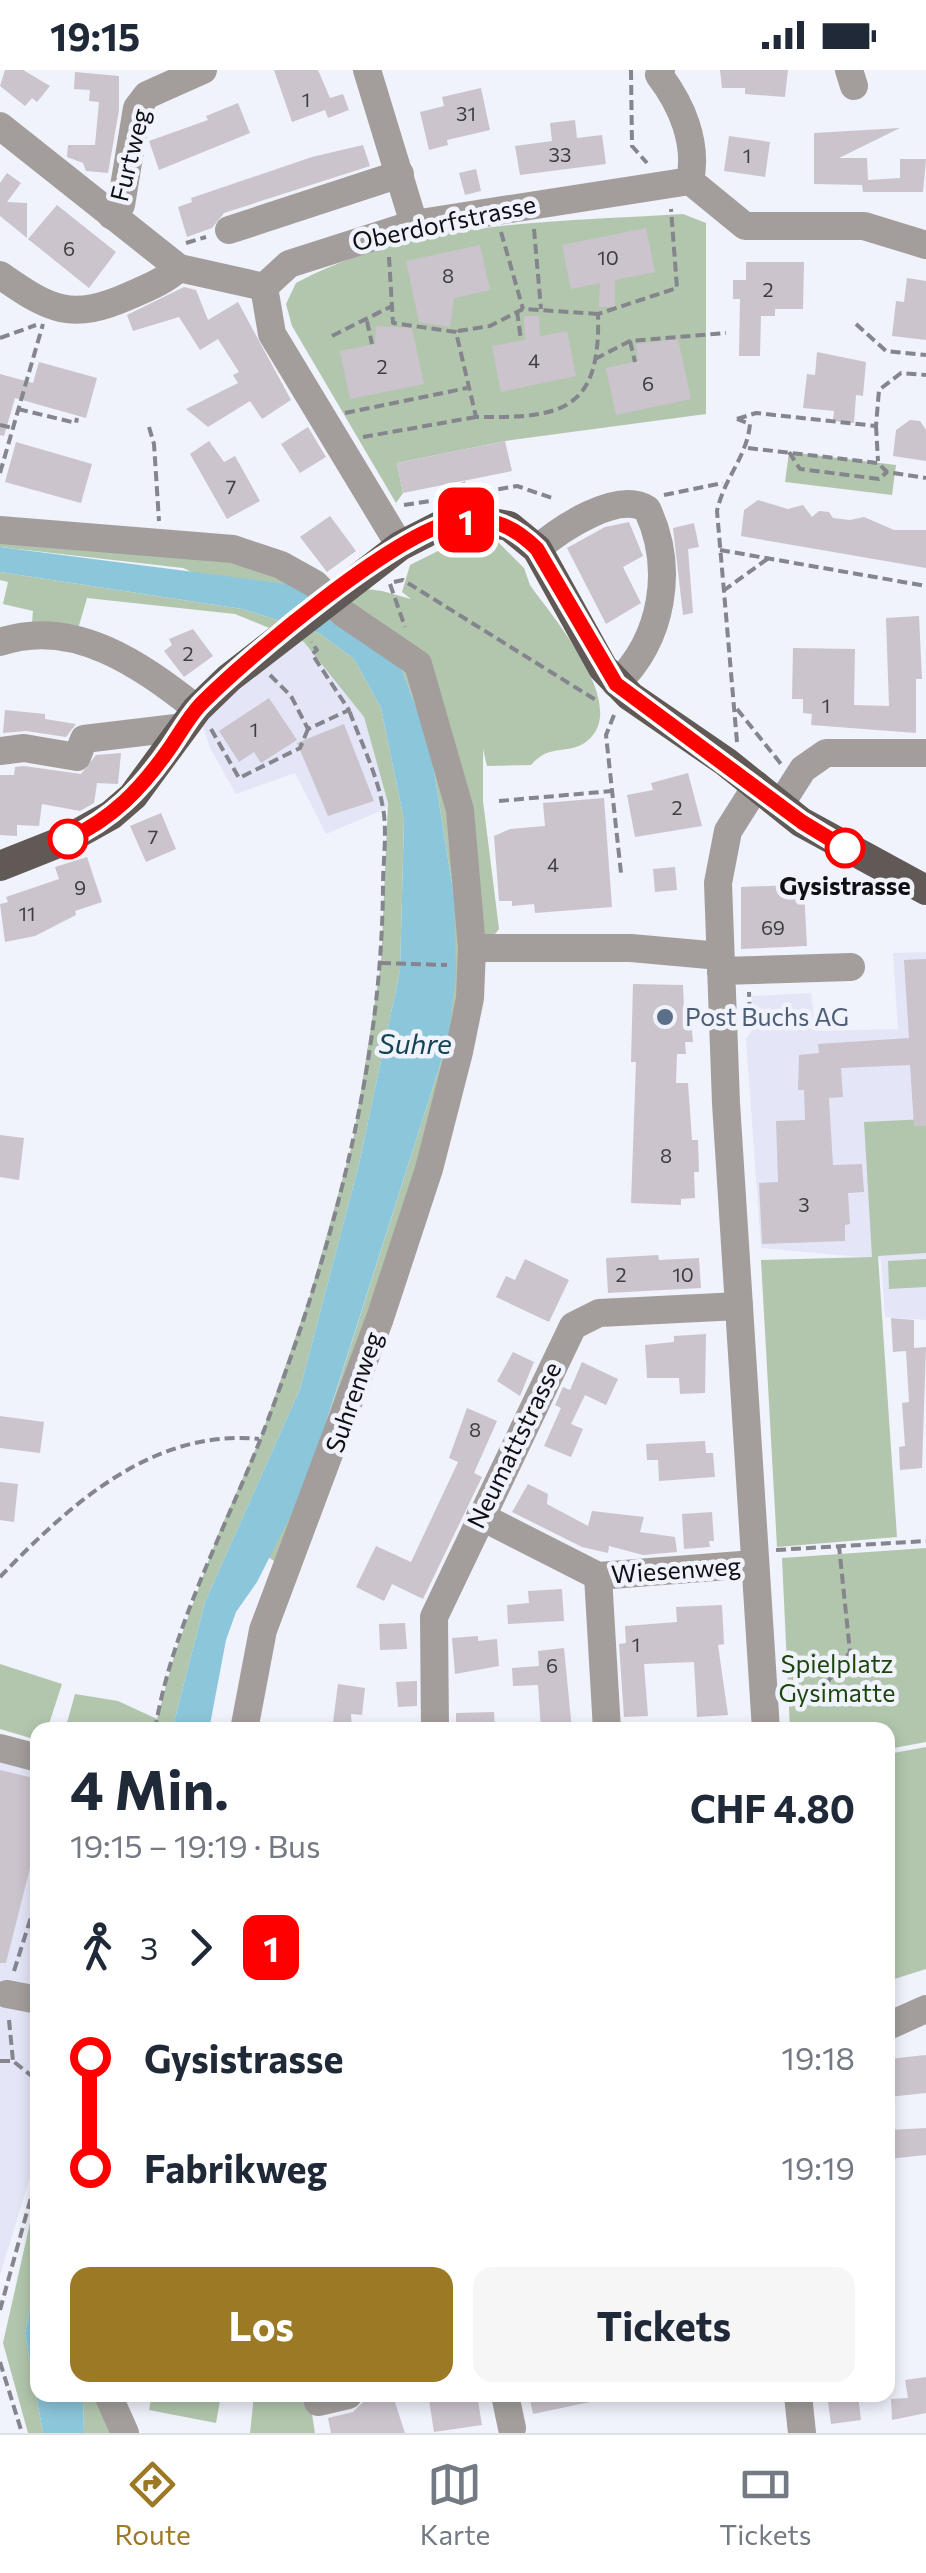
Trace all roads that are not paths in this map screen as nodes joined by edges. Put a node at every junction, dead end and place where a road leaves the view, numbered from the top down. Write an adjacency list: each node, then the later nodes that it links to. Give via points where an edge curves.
1 (203, 70): 7 (street, Furtweg, via 147,96 137,108 121,205)
2 (366, 70): 5 (street)
3 (649, 71): 6 (street, via 682,112 694,164)
4 (0, 126): 7 (street, Furtweg)
5 (400, 174): 8 (street); 9 (street)
6 (690, 181): 8 (street, Oberdorfstrasse, via 665,202 514,206); 10 (street, via 745,226 864,226)
7 (112, 216): 11 (street, Furtweg)
8 (414, 224): 13 (street, Oberdorfstrasse, via 289,264)
9 (229, 230)
10 (926, 245)
11 (171, 263): 12 (street, via 158,283 101,308 48,316); 13 (street, Furtweg)
12 (0, 276)
13 (264, 287): 16 (street, via 272,334)
14 (0, 530): 25 (street, via 232,549 315,584 343,613 418,664 460,810)
15 (537, 549): 16 (main road, via 509,526 481,520 443,524); 18 (main road); 18 (street, via 572,520 634,504 650,516 661,609)
16 (380, 569): 19 (main road, via 254,656)
17 (0, 642): 19 (street, via 34,636 98,644)
18 (620, 698): 22 (main road)
19 (190, 718): 20 (street, via 84,739 77,757); 23 (main road, via 133,796 111,815)
20 (0, 751)
21 (926, 753): 22 (street, via 826,754)
22 (768, 795): 24 (main road, via 845,848); 26 (street, via 737,812 722,852)
23 (0, 866)
24 (926, 890)
25 (472, 956): 26 (street, via 632,948); 32 (street, Suhrenweg, via 459,1052 429,1169 263,1630)
26 (721, 963): 27 (street); 28 (street)
27 (851, 967)
28 (739, 1306): 29 (street, Neumattstrasse, via 599,1313 574,1326); 30 (street)
29 (480, 1516): 31 (street, Wiesenweg); 33 (street, Neumattstrasse, via 434,1617)
30 (764, 1557): 31 (street, Wiesenweg); 35 (street)
31 (598, 1576): 34 (street, Wiesenweg)
32 (246, 1722)
33 (435, 1722)
34 (607, 1722)
35 (765, 1722)
36 (0, 1748): 37 (street)
37 (30, 1756)
38 (7, 1994): 39 (street)
39 (30, 1998)
40 (926, 2009): 41 (street)
41 (895, 2023)
42 (111, 2402): 46 (street)
43 (506, 2402): 45 (street)
44 (799, 2402): 47 (street)
45 (512, 2428)
46 (125, 2433)
47 (802, 2433)

